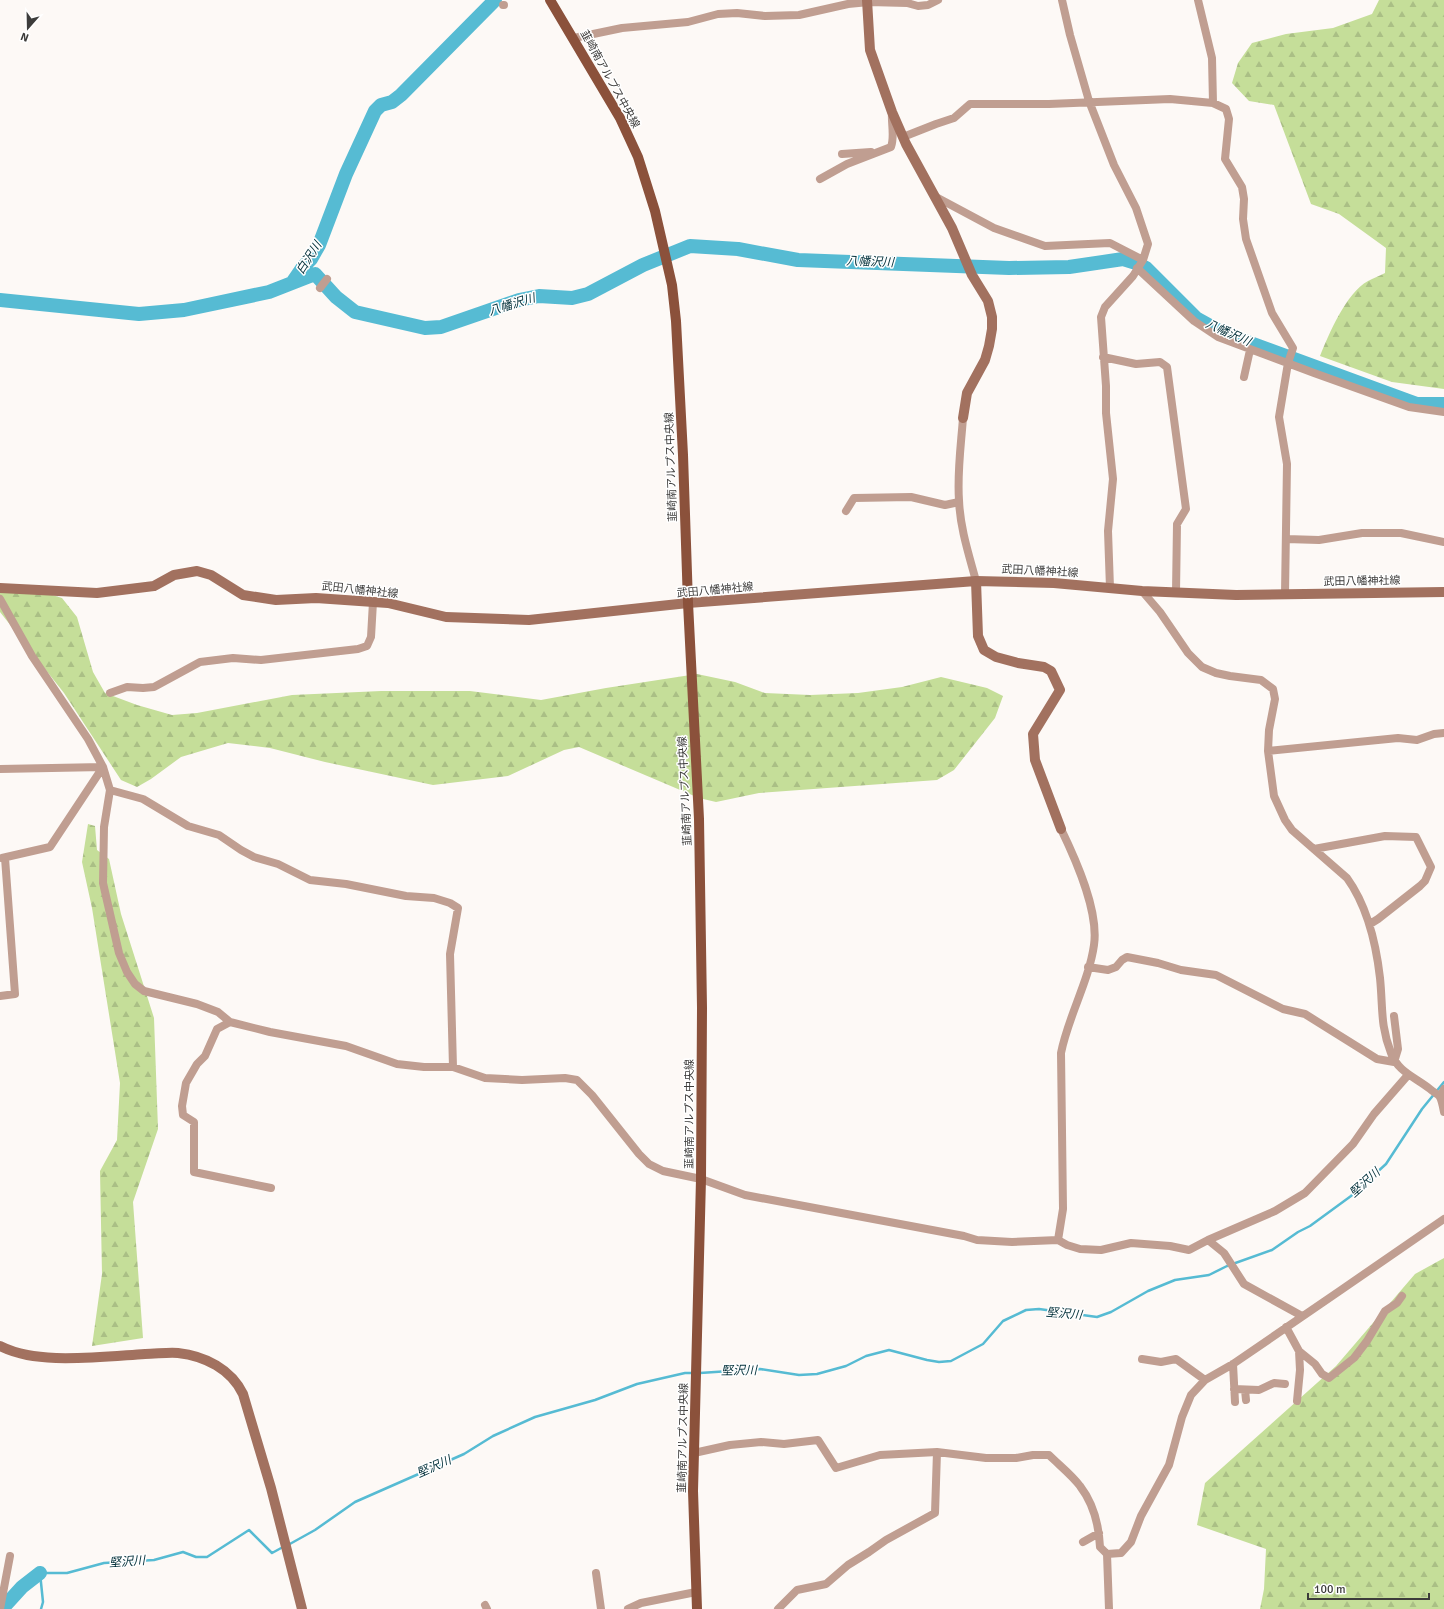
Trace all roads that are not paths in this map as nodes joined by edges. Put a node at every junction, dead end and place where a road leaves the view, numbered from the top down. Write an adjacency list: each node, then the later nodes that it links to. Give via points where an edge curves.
1 (550, 0): 6 (main road, 韮崎南アルプス中央線)
2 (938, 0): 5 (street, via 918,6)
3 (1062, 0): 7 (street)
4 (1198, 0): 8 (street, via 1212,58)
5 (868, 1): 6 (street, via 799,16 718,14 688,22 622,28); 9 (main road, via 870,50)
6 (574, 38): 37 (main road, 韮崎南アルプス中央線, via 620,118 638,158 655,211 672,285 677,336)
7 (1089, 101): 8 (street, via 1170,99); 10 (street, via 970,104 954,118); 15 (street, via 1114,165 1136,208 1148,244)
8 (1213, 103): 20 (street, via 1226,109 1229,119 1225,159 1242,187 1246,239 1272,313 1293,348)
9 (892, 112): 10 (main road); 11 (street, via 894,140 891,147)
10 (903, 138): 14 (main road)
11 (880, 152): 12 (street); 13 (street, via 847,164)
12 (842, 154)
13 (820, 179)
14 (936, 197): 15 (street, via 994,228 1045,246 1110,243); 23 (main road, via 972,274 988,300 992,317 985,360 967,393)
15 (1140, 264): 18 (street, via 1194,321 1218,337); 19 (street, via 1133,276 1105,307 1102,317)
16 (326, 279): 17 (street)
17 (320, 288)
18 (1250, 350): 20 (street); 21 (street)
19 (1103, 357): 30 (street, via 1113,479 1108,531); 32 (street, via 1136,364 1160,362 1167,367 1186,510 1177,524)
20 (1288, 363): 22 (street, via 1409,407); 26 (street, via 1279,417 1287,464)
21 (1244, 377)
22 (1444, 412)
23 (963, 418): 24 (street)
24 (959, 502): 25 (street, via 944,505 911,497 864,497 854,498); 28 (street, via 965,540)
25 (846, 510)
26 (1286, 539): 27 (street, via 1319,540 1362,533 1402,533); 34 (street)
27 (1444, 542)
28 (976, 581): 30 (main road, 武田八幡神社線, via 1054,583); 37 (main road, 武田八幡神社線); 44 (main road, via 978,636 984,650 996,657 1044,667 1051,671 1060,690 1033,734 1034,760)
29 (0, 588): 36 (main road, 武田八幡神社線, via 97,593 154,586 174,575 197,571 211,575 243,595 276,600 316,598)
30 (1110, 588): 31 (main road, 武田八幡神社線)
31 (1142, 591): 32 (main road, 武田八幡神社線); 40 (street, via 1188,653 1202,667 1216,673 1262,680 1273,690 1275,699)
32 (1176, 592): 34 (main road, 武田八幡神社線)
33 (1444, 592): 34 (main road, 武田八幡神社線)
34 (1285, 594)
35 (0, 599): 41 (street, via 32,656 88,739)
36 (373, 602): 37 (main road, 武田八幡神社線, via 388,603 446,617 529,620); 38 (street, via 371,637 367,646 358,650 261,660 233,658 200,662 154,686 127,687)
37 (688, 604): 58 (main road, 韮崎南アルプス中央線, via 699,819)
38 (110, 693)
39 (1444, 733): 40 (street, via 1417,740 1398,738)
40 (1268, 751): 45 (street, via 1273,790 1279,808 1292,830)
41 (103, 767): 42 (street); 43 (street); 46 (street, via 50,848)
42 (0, 769)
43 (110, 790): 51 (street, via 104,827 103,883 119,953 127,972 135,984 144,991 197,1004 218,1012); 53 (street, via 143,799 188,826 219,835 254,857 278,864 310,880 406,896 434,898 458,908 450,954)
44 (1062, 829): 48 (street, via 1079,867 1095,931)
45 (1314, 849): 47 (street, via 1354,887); 47 (street, via 1385,836 1416,837 1431,867 1425,881)
46 (3, 858): 49 (street, via 15,994)
47 (1370, 924): 52 (street, via 1380,978 1382,1023)
48 (1088, 967): 52 (street, via 1108,970 1116,967 1127,957 1181,970 1216,975 1282,1009 1305,1014 1378,1059); 61 (street, via 1064,1036 1061,1053 1063,1209)
49 (0, 996)
50 (1394, 1016): 52 (street, via 1398,1049)
51 (230, 1022): 53 (street, via 346,1046 397,1064); 59 (street, via 217,1029 205,1056 186,1083 182,1106 183,1115 194,1122 194,1172)
52 (1394, 1062): 54 (street)
53 (453, 1067): 58 (street, via 485,1078 577,1080 649,1164)
54 (1408, 1075): 56 (street, via 1417,1078); 62 (street, via 1374,1114 1353,1144 1305,1193 1275,1211)
55 (1444, 1089): 56 (street)
56 (1440, 1097): 57 (street)
57 (1444, 1112)
58 (701, 1179): 61 (street, via 745,1195 977,1240); 78 (main road, 韮崎南アルプス中央線)
59 (271, 1188)
60 (1444, 1219): 64 (street)
61 (1058, 1240): 62 (street, via 1067,1246 1080,1249 1101,1250 1131,1242 1189,1250)
62 (1208, 1240): 64 (street, via 1224,1253 1244,1284)
63 (1402, 1296): 67 (street, via 1385,1311 1354,1358 1329,1378)
64 (1302, 1316): 65 (street)
65 (1286, 1327): 67 (street); 69 (street)
66 (0, 1346): 86 (main road, via 36,1358 65,1359 179,1353 212,1363 231,1377 243,1394)
67 (1299, 1351): 75 (street)
68 (1142, 1359): 70 (street, via 1161,1362 1176,1359)
69 (1233, 1364): 70 (street); 72 (street)
70 (1205, 1380): 81 (street, via 1191,1395 1182,1417 1170,1465 1140,1516 1131,1542 1121,1553)
71 (1285, 1384): 73 (street, via 1274,1383 1259,1390)
72 (1234, 1389): 73 (street); 76 (street)
73 (1245, 1390): 74 (street)
74 (1246, 1400)
75 (1297, 1401)
76 (1235, 1402)
77 (937, 1452): 78 (street, via 880,1455 836,1468 818,1440 784,1444 730,1445); 79 (street, via 986,1458 1049,1455 1080,1486 1093,1509); 90 (street, via 935,1513 886,1540 848,1565 826,1584 797,1590)
78 (694, 1453): 84 (main road, 韮崎南アルプス中央線)
79 (1099, 1533): 80 (street); 81 (street, via 1100,1547)
80 (1083, 1542)
81 (1107, 1554): 91 (street)
82 (10, 1556): 85 (street)
83 (596, 1573): 87 (street)
84 (696, 1592): 88 (street, via 641,1603); 89 (main road, 韮崎南アルプス中央線)
85 (0, 1609)
86 (302, 1609)
87 (601, 1609)
88 (628, 1609)
89 (696, 1609)
90 (778, 1609)
91 (1109, 1609)

